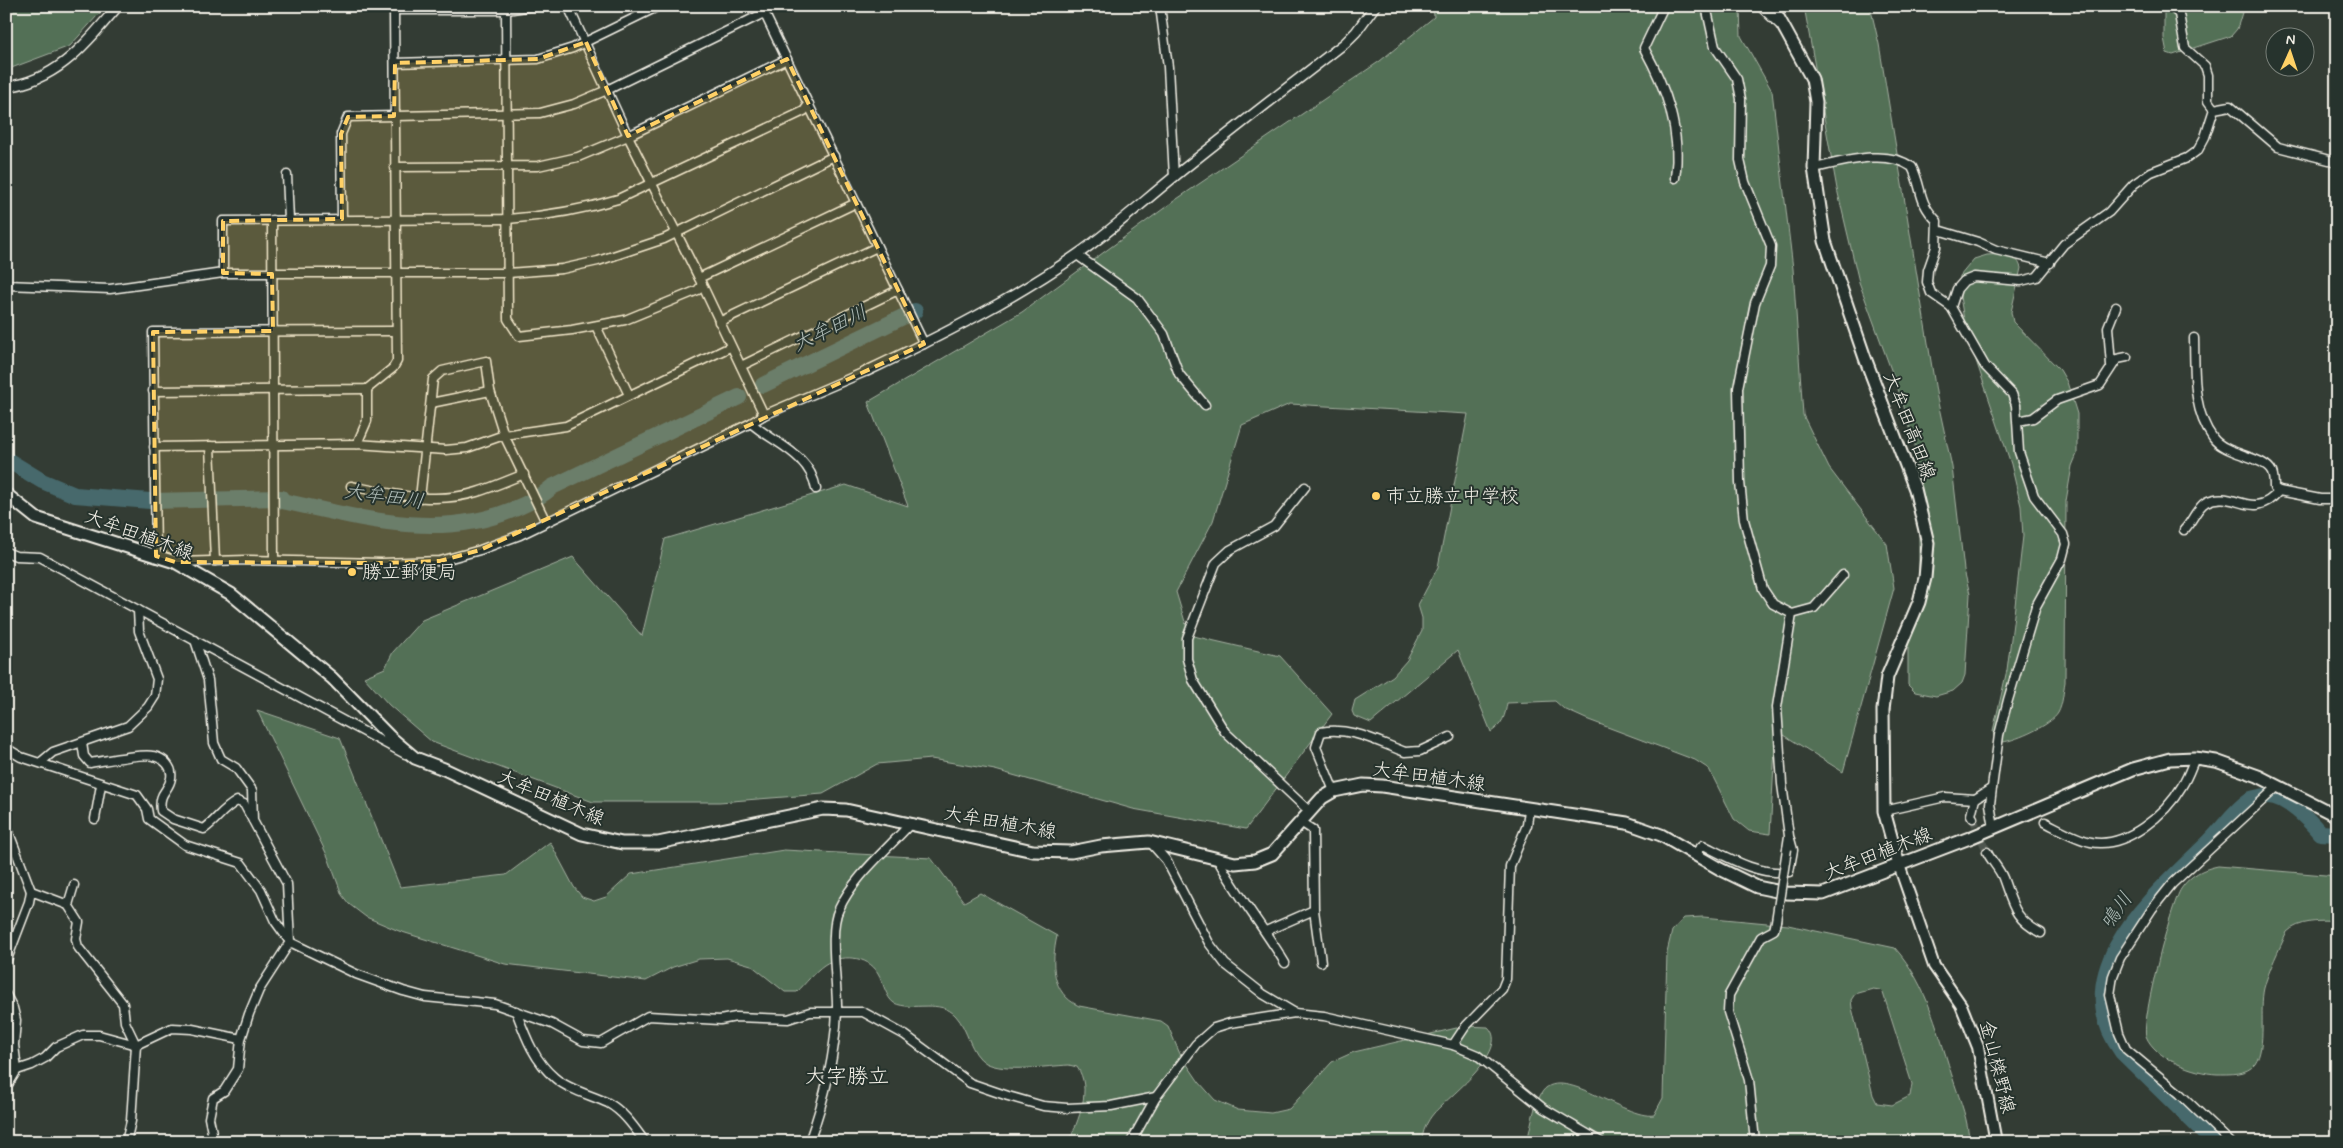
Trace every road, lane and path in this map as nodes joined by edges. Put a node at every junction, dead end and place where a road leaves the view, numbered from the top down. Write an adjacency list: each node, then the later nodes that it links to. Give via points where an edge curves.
1 (118, 6): 20 (street, via 73,57 31,81)
2 (532, 6): 13 (street)
3 (568, 6): 16 (street)
4 (659, 6): 16 (street)
5 (1160, 6): 33 (street, via 1168,67)
6 (1375, 6): 33 (street, via 1345,43)
7 (1664, 6): 34 (street, via 1644,48 1671,108 1677,137)
8 (1706, 6): 100 (street, via 1715,47 1738,79 1741,99 1740,160 1745,182 1771,246 1770,266 1755,303 1738,388 1744,520 1763,589 1773,604)
9 (1760, 6): 15 (street)
10 (1772, 6): 15 (main road, 大牟田高田線)
11 (2170, 6): 23 (street, via 2179,14 2185,48 2205,66 2208,101)
12 (394, 8): 13 (street); 19 (street)
13 (506, 10): 18 (street)
14 (763, 10): 17 (street); 21 (street)
15 (1784, 29): 31 (main road, 大牟田高田線, via 1812,79 1816,102)
16 (586, 42): 18 (street, via 538,59); 21 (street)
17 (787, 59): 22 (street); 26 (street)
18 (507, 62): 19 (street); 24 (street)
19 (394, 63): 25 (street)
20 (6, 87)
21 (608, 90): 24 (street, via 540,113); 26 (street)
22 (809, 104): 27 (street); 35 (street, via 804,111)
23 (2214, 109): 28 (street, via 2230,106 2278,147); 46 (street, via 2198,150 2188,158 2151,172 2134,184 2109,212 2064,244)
24 (506, 115): 25 (street); 29 (street)
25 (394, 116): 30 (street); 37 (street, via 348,117 341,134)
26 (628, 136): 29 (street, via 578,157 538,166); 35 (street)
27 (834, 156): 36 (street); 43 (street)
28 (2337, 162)
29 (508, 167): 30 (street); 41 (street)
30 (395, 168): 38 (street)
31 (1814, 168): 42 (street, via 1866,157 1902,161 1912,167 1920,198 1937,221); 114 (main road, 大牟田高田線, via 1825,241 1915,489 1928,542 1926,578 1919,602 1887,677 1883,710)
32 (287, 175): 40 (street)
33 (1174, 177): 45 (street)
34 (1675, 178)
35 (652, 183): 41 (street, via 618,199 588,208); 43 (street)
36 (856, 203): 44 (street); 51 (street)
37 (342, 219): 38 (street); 40 (street)
38 (395, 219): 41 (street); 47 (street)
39 (272, 220): 40 (street); 48 (street, via 223,221); 49 (street)
40 (289, 220)
41 (508, 220): 50 (street)
42 (1938, 230): 46 (street, via 1996,250); 54 (street, via 1927,282 1931,293)
43 (676, 232): 50 (street, via 598,261 562,269); 51 (street)
44 (877, 246): 53 (street); 56 (street)
45 (1077, 255): 61 (street); 73 (street, via 1137,298 1164,334 1179,374)
46 (2050, 263): 54 (street, via 2037,277 2021,281 1974,277 1964,281 1957,288)
47 (395, 272): 49 (street); 50 (street); 59 (street)
48 (223, 273): 49 (street); 52 (street, via 110,290)
49 (272, 274): 58 (street)
50 (508, 274): 57 (street, via 508,319 520,336)
51 (700, 282): 56 (street); 57 (street, via 698,290 663,306 626,320)
52 (6, 285)
53 (898, 290): 61 (street); 65 (street)
54 (1951, 307): 75 (street, via 1984,366 2012,394)
55 (2116, 307): 64 (street, via 2108,328)
56 (719, 322): 62 (street)
57 (596, 326): 71 (street)
58 (273, 331): 59 (street); 68 (street); 70 (street, via 153,332)
59 (396, 331): 67 (street, via 397,361)
60 (2194, 338): 87 (street, via 2199,408 2213,438 2220,445 2266,465 2272,472 2274,488)
61 (924, 344): 66 (street)
62 (730, 347): 65 (street); 71 (street)
63 (2127, 357): 64 (street, via 2117,359)
64 (2111, 365): 75 (street, via 2100,385 2058,400 2033,418)
65 (740, 366): 74 (street)
66 (867, 371): 74 (street)
67 (367, 389): 68 (street); 78 (street, via 366,421)
68 (273, 390): 70 (street); 79 (street)
69 (490, 391): 72 (street); 72 (street, via 486,361 442,371 433,379); 77 (street)
70 (153, 392): 81 (street)
71 (630, 395): 77 (street, via 566,426)
72 (432, 403): 82 (street)
73 (1204, 405)
74 (764, 415): 76 (street)
75 (2018, 420): 110 (street, via 2019,452 2034,496 2063,534 2066,544 2062,559 2033,615 2002,726)
76 (751, 423): 86 (street, via 797,454 809,470); 91 (street)
77 (504, 435): 82 (street, via 466,448); 83 (street)
78 (357, 444): 79 (street); 82 (street)
79 (273, 445): 80 (street); 95 (street)
80 (210, 446): 81 (street); 96 (street)
81 (154, 447): 94 (street)
82 (424, 449): 89 (street)
83 (524, 474): 89 (street, via 476,493); 91 (street)
84 (351, 486): 89 (street)
85 (1305, 487): 115 (street, via 1274,526 1230,550 1216,563 1187,638 1187,659 1193,680 1225,732)
86 (816, 489)
87 (2279, 491): 90 (street); 92 (street, via 2267,504 2218,499 2206,503)
88 (6, 494): 94 (main road, 大牟田植木線, via 36,518)
89 (420, 498)
90 (2337, 499)
91 (546, 522): 95 (street, via 480,550 440,561)
92 (2184, 530)
93 (6, 552): 99 (street, via 16,556 40,557)
94 (156, 556): 97 (main road, 大牟田植木線)
95 (274, 560): 96 (street)
96 (215, 561): 97 (street)
97 (175, 562): 107 (main road, 大牟田植木線, via 230,594 332,678 415,758)
98 (1843, 575): 100 (street, via 1814,608)
99 (138, 610): 101 (street); 103 (street, via 139,631 157,679 155,696 128,726)
100 (1792, 614): 125 (street, via 1778,706 1782,784)
101 (195, 640): 107 (street, via 370,736); 119 (street, via 210,693 214,743 222,760 236,768 252,790)
102 (1450, 736): 111 (street, via 1413,752 1405,752 1353,733 1321,732 1316,747)
103 (82, 743): 106 (street, via 52,752); 119 (street, via 84,756 90,762 153,756 167,763 171,780 159,800 161,810 173,820 204,829 223,809 237,801 244,804)
104 (6, 748): 106 (street, via 21,757)
105 (2195, 758): 109 (main road, 大牟田植木線, via 2258,776); 120 (street, via 2183,786 2166,808 2128,836 2108,842 2091,842); 124 (main road, 大牟田植木線, via 2170,759 2133,769)
106 (41, 762): 108 (street)
107 (444, 769): 122 (main road, 大牟田植木線, via 582,834 622,843 658,843 823,809 846,810)
108 (101, 784): 118 (street); 137 (street, via 137,796 147,809 149,819 185,845 241,863 262,890 275,921)
109 (2277, 787): 116 (main road, 大牟田植木線); 159 (street, via 2172,884 2120,958 2110,994 2126,1049 2198,1110)
110 (1992, 788): 112 (street); 124 (street, via 1990,804)
111 (1334, 791): 113 (main road, 大牟田植木線, via 1363,785 1382,786); 115 (main road, 大牟田植木線)
112 (1975, 799): 114 (street, via 1945,797); 117 (street)
113 (1529, 810): 128 (main road, 大牟田植木線, via 1627,823 1661,835); 147 (street, via 1527,825 1510,866 1506,979 1502,989)
114 (1884, 811): 130 (main road, 大牟田高田線)
115 (1310, 812): 121 (main road, 大牟田植木線)
116 (2337, 816)
117 (1973, 818)
118 (95, 819)
119 (253, 822): 137 (street, via 287,884)
120 (2045, 822)
121 (1302, 823): 129 (main road, 大牟田植木線, via 1272,854 1254,861 1235,863); 134 (street, via 1313,830)
122 (910, 824): 126 (main road, 大牟田植木線, via 1034,850 1071,852); 142 (street, via 851,888 838,910 835,960)
123 (6, 825): 132 (street)
124 (1994, 828): 130 (main road, 大牟田植木線)
125 (1789, 836): 128 (street, via 1793,850 1790,872 1773,874 1750,868 1703,845); 157 (street, bridge, via 1774,930 1761,936 1729,995 1728,1012 1749,1080)
126 (1149, 842): 129 (main road, 大牟田植木線); 144 (street, via 1166,860 1209,943 1225,964 1263,994)
127 (1987, 852): 136 (street, via 2002,877 2016,914)
128 (1694, 854): 130 (main road, 大牟田植木線, via 1758,886 1786,893 1824,894)
129 (1218, 860): 135 (street, via 1235,891)
130 (1899, 865): 158 (main road, 金山檪野線, via 1934,966 1961,1005 1978,1047)
131 (74, 885): 133 (street)
132 (31, 891): 133 (street); 138 (street)
133 (68, 905): 146 (street, via 79,922 78,947 123,1004 125,1022)
134 (1314, 910): 135 (street); 139 (street)
135 (1266, 930): 140 (street)
136 (2041, 933)
137 (290, 942): 143 (street, via 356,974 403,991 425,997 495,1004); 145 (street, via 259,990)
138 (6, 962)
139 (1321, 962)
140 (1285, 964)
141 (6, 995): 148 (street, via 16,1020)
142 (837, 1011): 143 (street, via 810,1012 788,1019 648,1016 601,1043 583,1041 552,1024); 150 (street, via 863,1012 905,1035 970,1083 1029,1102 1067,1108 1112,1106); 154 (street, via 823,1098)
143 (516, 1012): 153 (street, via 526,1040 555,1079 623,1113)
144 (1296, 1013): 147 (street, via 1324,1016); 150 (street, via 1214,1028 1196,1044)
145 (241, 1039): 146 (street, via 172,1028); 152 (street, via 238,1069 224,1091 214,1098 209,1118)
146 (136, 1044): 148 (street, via 83,1034 56,1047 32,1066); 151 (street, via 131,1121)
147 (1453, 1045): 156 (street, via 1477,1055 1543,1108)
148 (17, 1070): 149 (street)
149 (6, 1088)
150 (1156, 1097): 155 (street)
151 (126, 1142)
152 (214, 1142)
153 (645, 1142)
154 (809, 1142)
155 (1132, 1142)
156 (1601, 1142)
157 (1755, 1142)
158 (1996, 1142)
159 (2230, 1142)

